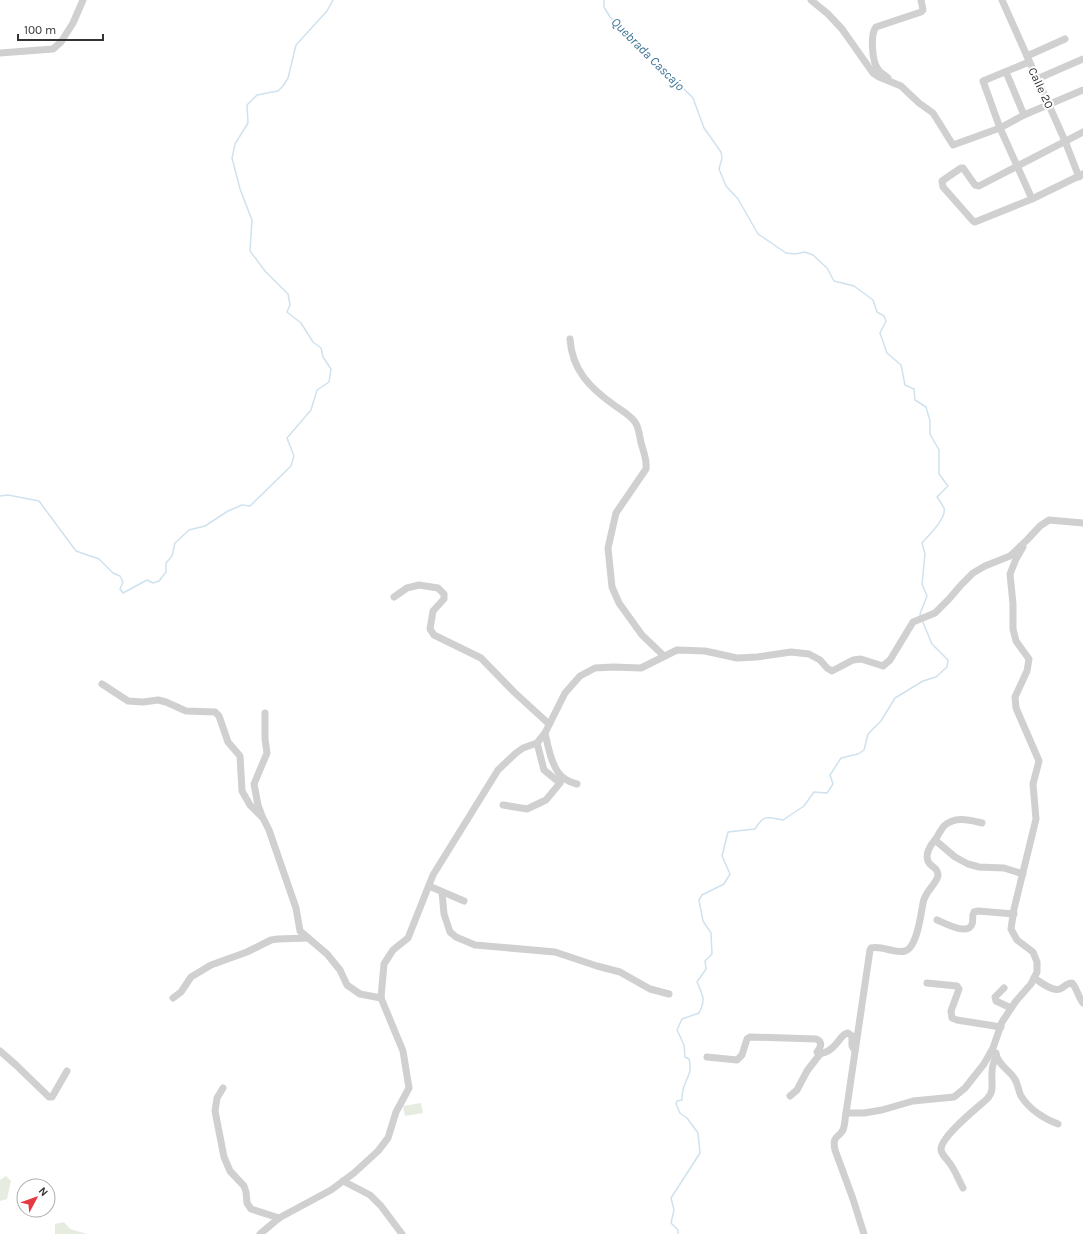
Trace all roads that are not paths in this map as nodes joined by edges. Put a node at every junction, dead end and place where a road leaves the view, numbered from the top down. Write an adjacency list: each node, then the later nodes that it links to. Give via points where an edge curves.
1 (83, 0): 6 (street, via 69,30 53,48)
2 (811, 0): 11 (street, via 842,29 869,69 879,77)
3 (921, 0): 11 (street, via 921,12 876,27 873,31 875,64)
4 (1002, 0): 7 (street, Calle 20)
5 (1065, 39): 7 (street)
6 (0, 53)
7 (1028, 59): 9 (street); 10 (street, Calle 20)
8 (1083, 59): 10 (street)
9 (1006, 72): 14 (street); 15 (street, via 983,81)
10 (1037, 79): 13 (street, Calle 20)
11 (894, 82): 15 (street, via 935,116 953,145)
12 (1083, 90): 13 (street)
13 (1049, 104): 14 (street); 17 (street, Calle 20)
14 (1024, 115): 15 (street)
15 (1000, 128): 18 (street)
16 (1083, 132): 17 (street)
17 (1065, 142): 18 (street); 19 (street, Calle 20)
18 (1018, 167): 20 (street); 20 (street, via 979,186 975,185 961,168 942,181 942,184 974,222)
19 (1081, 176): 20 (street)
20 (1032, 198)
21 (570, 339): 25 (street, via 571,353 589,385 629,416 639,431 647,462 646,469 616,513 608,548 612,587 619,603 642,635)
22 (1083, 523): 23 (street, via 1049,520)
23 (1027, 540): 25 (street, via 1010,556 973,573 934,613 913,622 890,660 883,666 862,659 852,660 832,671 809,654 791,652 737,658 705,651 677,650); 36 (street, via 1010,574 1013,629 1016,641 1028,659 1027,671 1015,697 1016,708 1039,760 1033,784 1036,818)
24 (394, 597): 28 (street, via 407,588 419,585 438,588 444,594 444,600 433,611 430,629 434,635 481,658)
25 (664, 656): 28 (street, via 641,668 595,668 580,676 565,693)
26 (102, 684): 33 (street, via 128,701 158,700 186,711 215,712 219,716 228,742 240,756 242,791 250,805)
27 (265, 713): 33 (street, via 267,753 254,784)
28 (549, 724): 29 (street)
29 (545, 733): 30 (street); 31 (street, via 557,770 564,779)
30 (537, 743): 32 (street, via 544,770 560,784 546,800 527,809); 37 (street, via 523,748 498,770 433,875)
31 (577, 784)
32 (503, 805)
33 (263, 818): 42 (street, via 296,908 300,931)
34 (982, 823): 35 (street, via 955,820 944,826)
35 (935, 840): 36 (street, via 968,864 1004,868); 54 (street, via 931,845 928,859 938,876 924,898 920,922 912,945 904,951 876,947 870,950)
36 (1023, 874): 40 (street)
37 (429, 886): 38 (street); 48 (street, via 408,938 393,950 384,964)
38 (442, 892): 39 (street); 46 (street, via 444,914 450,932 456,937 475,945 555,952 620,972 650,989)
39 (464, 901)
40 (1014, 914): 41 (street, via 974,912 971,926 956,929); 43 (street, via 1011,929 1017,940 1033,952 1037,962)
41 (937, 920)
42 (308, 938): 47 (street, via 278,938 211,965 191,977 181,992); 48 (street, via 327,954 340,970 347,985 360,994)
43 (1034, 978): 49 (street, via 1054,989 1072,983); 50 (street)
44 (927, 983): 51 (street, via 958,987 951,1011 952,1018)
45 (1004, 988): 50 (street, via 995,999)
46 (670, 994)
47 (173, 998)
48 (381, 998): 63 (street, via 403,1051 409,1088 396,1112 388,1138 367,1162)
49 (1083, 1003)
50 (1011, 1008): 51 (street)
51 (1001, 1027): 52 (street)
52 (993, 1048): 56 (street); 61 (street, via 965,1088 954,1097 913,1101 864,1113)
53 (0, 1051): 58 (street, via 49,1097 52,1097)
54 (855, 1051): 55 (street, via 851,1035 846,1033 834,1047); 61 (street)
55 (820, 1054): 57 (street, via 817,1053 821,1044 818,1040 750,1037 746,1040 742,1055 737,1060); 60 (street, via 797,1090)
56 (996, 1056): 62 (street, via 1014,1077 1020,1094 1028,1104 1051,1122); 64 (street, via 990,1095 952,1131 942,1148)
57 (707, 1057)
58 (67, 1071)
59 (223, 1088): 65 (street, via 217,1098 215,1111 224,1157 230,1171 244,1186 247,1203 252,1209)
60 (790, 1096)
61 (846, 1113): 68 (street, via 843,1130 834,1142 835,1150)
62 (1058, 1124)
63 (343, 1181): 65 (street); 67 (street, via 370,1195)
64 (963, 1188)
65 (279, 1218): 66 (street)
66 (260, 1234)
67 (402, 1234)
68 (864, 1234)

